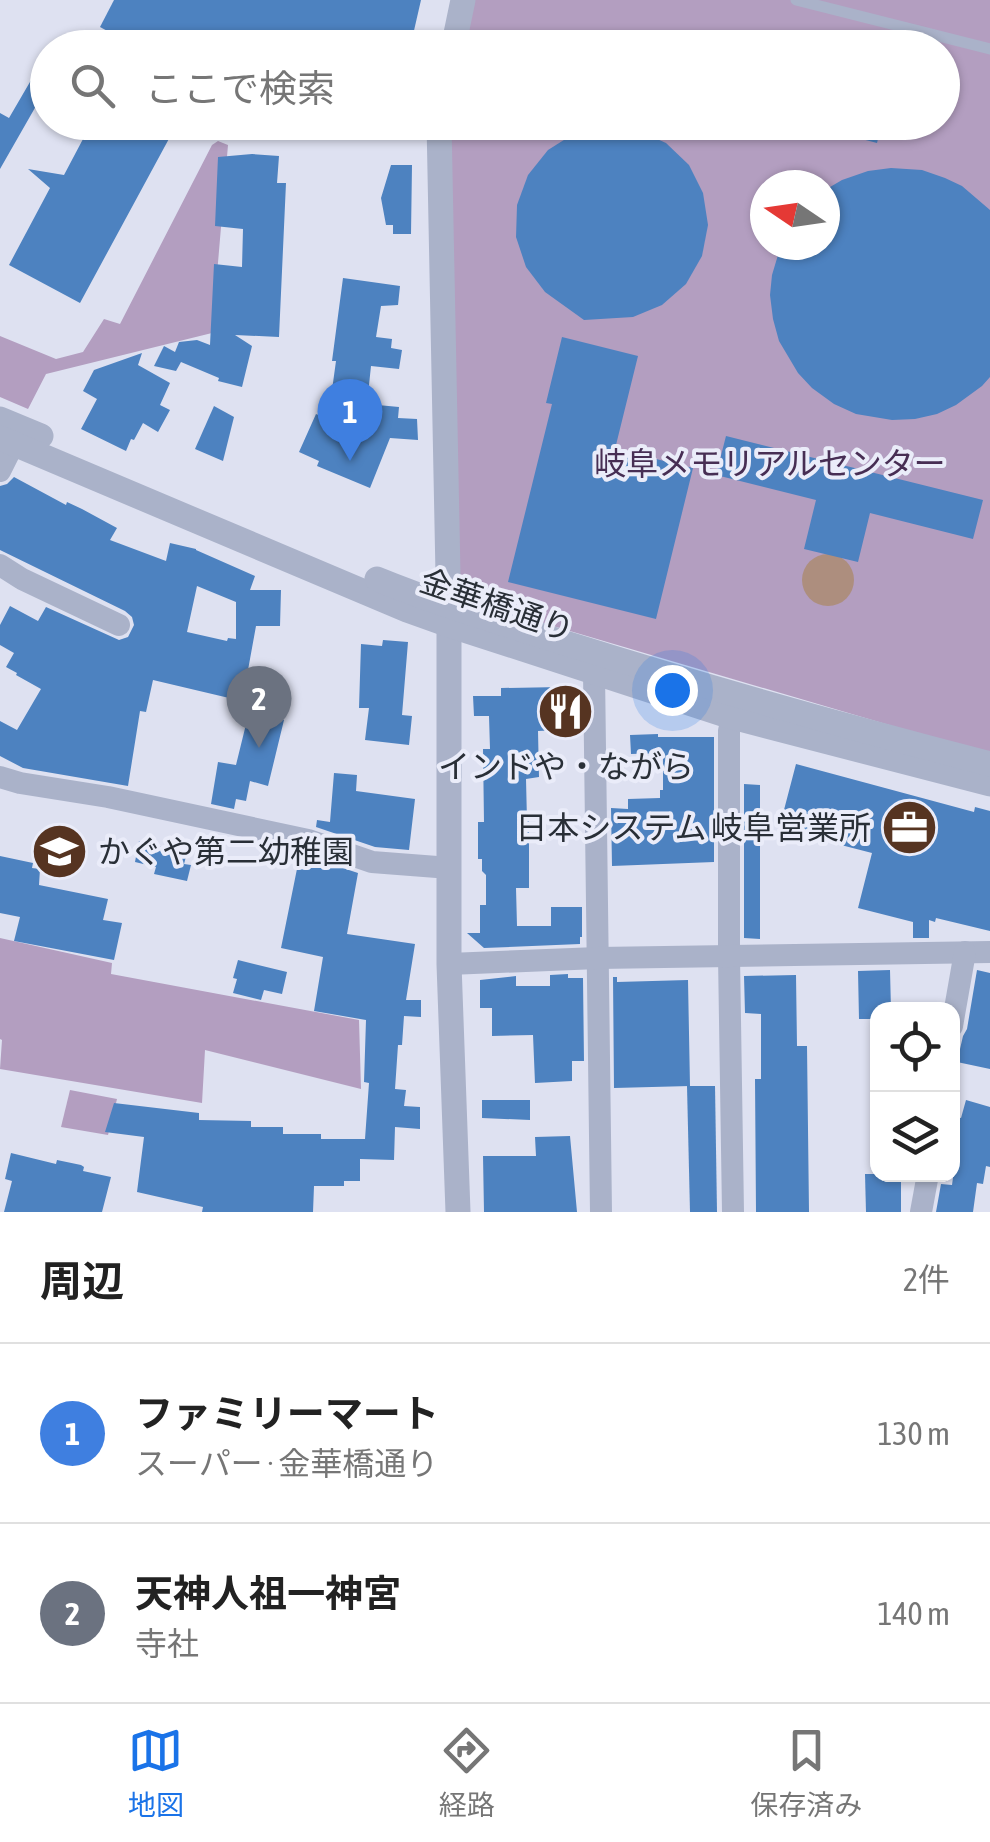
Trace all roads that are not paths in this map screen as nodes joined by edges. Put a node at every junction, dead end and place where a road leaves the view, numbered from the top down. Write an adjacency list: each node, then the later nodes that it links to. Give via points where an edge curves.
1 (463, 0): 3 (street)
2 (796, 0): 4 (lane)
3 (457, 30)
4 (915, 30)
5 (960, 41): 6 (lane)
6 (990, 49)
7 (439, 140): 12 (street)
8 (0, 418): 12 (street, 金華橋通り, via 368,574)
9 (7, 440): 10 (street); 12 (street, 金華橋通り, via 407,610)
10 (0, 470)
11 (0, 565): 13 (street)
12 (449, 615): 14 (street, 金華橋通り); 16 (street, 金華橋通り); 19 (street)
13 (119, 625)
14 (594, 672): 15 (street, 金華橋通り); 23 (street)
15 (732, 717): 18 (street, 金華橋通り); 22 (street)
16 (990, 764)
17 (0, 777): 19 (street, via 308,840 372,862)
18 (990, 784)
19 (450, 868): 24 (street)
20 (965, 952): 21 (street); 22 (street); 25 (street)
21 (990, 952)
22 (729, 956): 23 (street); 29 (street)
23 (598, 958): 24 (street); 28 (street)
24 (449, 964): 27 (street)
25 (956, 1002)
26 (927, 1182): 30 (street)
27 (458, 1212)
28 (601, 1212)
29 (734, 1212)
30 (921, 1212)

